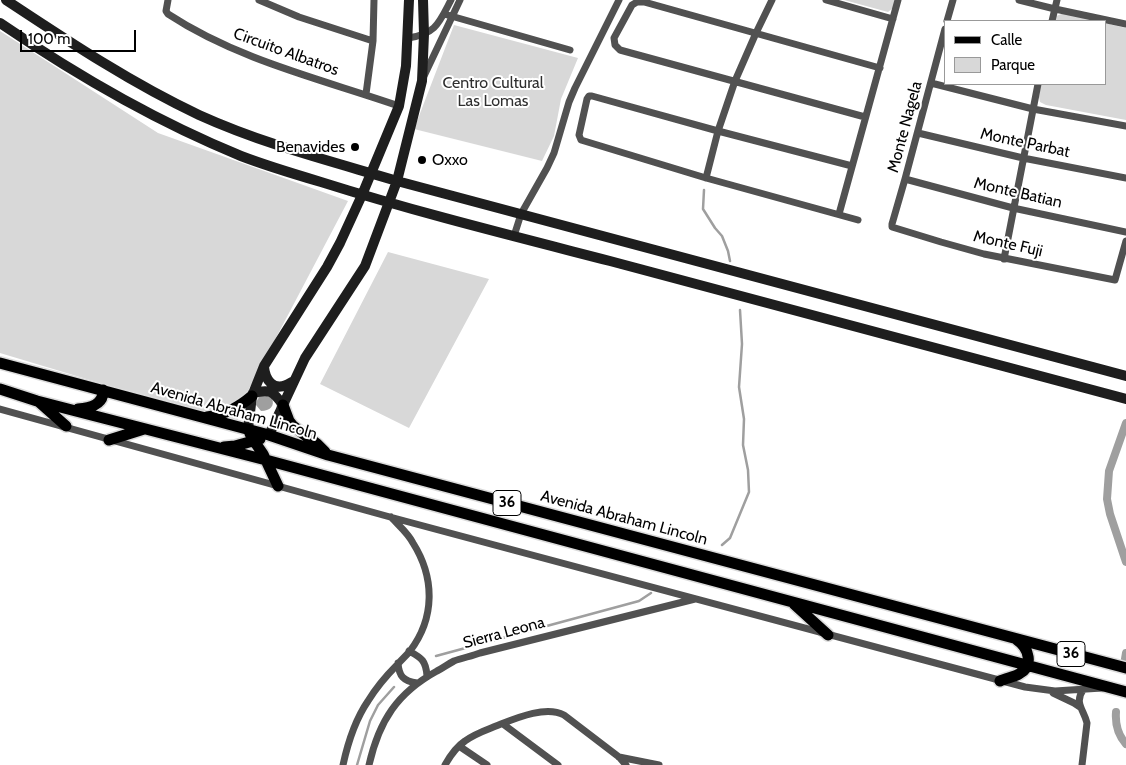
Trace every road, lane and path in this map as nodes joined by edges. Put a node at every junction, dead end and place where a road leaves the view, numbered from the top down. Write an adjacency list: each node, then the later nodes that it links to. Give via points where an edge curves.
1 (6, 0): 44 (main road, via 156,94 199,115 288,149)
2 (168, 0): 35 (street, Circuito Albatros, via 168,14 218,42 265,62)
3 (259, 0): 28 (street)
4 (374, 0): 28 (street)
5 (409, 0): 27 (main road)
6 (422, 0): 26 (main road)
7 (451, 0): 17 (street)
8 (460, 0): 18 (street)
9 (619, 0): 52 (street, via 575,88 551,161)
10 (772, 0): 25 (street)
11 (826, 0): 19 (street)
12 (898, 0): 19 (street)
13 (953, 0): 20 (street)
14 (1020, 0): 16 (street)
15 (1057, 0): 16 (street)
16 (1055, 9): 21 (street); 23 (street)
17 (444, 14): 18 (street); 26 (street, via 439,23)
18 (452, 17): 29 (street); 31 (street)
19 (893, 19): 30 (street)
20 (947, 20)
21 (1052, 20)
22 (0, 22): 49 (main road, via 140,110 243,157)
23 (1126, 24)
24 (944, 31): 33 (street, Monte Nagela)
25 (756, 33): 30 (street); 32 (street); 32 (street, via 637,2 632,5 614,38 620,50)
26 (424, 34): 27 (street); 31 (main road)
27 (408, 38): 36 (main road)
28 (373, 41): 35 (street)
29 (570, 50)
30 (880, 68): 38 (street)
31 (422, 81): 48 (main road)
32 (735, 81): 38 (street); 40 (street)
33 (931, 83): 37 (street); 41 (street, Monte Nagela)
34 (1038, 85): 37 (street)
35 (366, 94): 36 (street, Circuito Albatros)
36 (399, 106): 44 (main road)
37 (1033, 109): 39 (street); 42 (street)
38 (865, 117): 43 (street)
39 (1126, 126)
40 (718, 131): 43 (street); 45 (street); 45 (street, via 592,96 587,98 579,135 581,140)
41 (918, 133): 42 (street, Monte Parbat); 47 (street, Monte Nagela)
42 (1023, 158): 46 (street, Monte Parbat); 51 (street)
43 (852, 166): 53 (street)
44 (372, 173): 48 (main road); 49 (main road)
45 (706, 178): 53 (street)
46 (1126, 178)
47 (906, 180): 51 (street, Monte Batian); 55 (street, Monte Nagela, via 892,224)
48 (397, 181): 50 (main road); 52 (main road)
49 (362, 195): 50 (main road); 61 (main road, via 327,267)
50 (389, 204): 57 (main road); 63 (main road, via 365,266)
51 (1013, 208): 56 (street, Monte Batian); 59 (street)
52 (521, 214): 57 (street); 62 (main road)
53 (839, 214): 54 (street)
54 (858, 220)
55 (896, 229): 59 (street, Monte Fuji)
56 (1126, 232)
57 (514, 236): 67 (main road)
58 (1126, 241): 59 (street, Monte Fuji, via 1115,280)
59 (1004, 258)
60 (0, 363): 65 (main road, Avenida Abraham Lincoln / 36)
61 (264, 366): 63 (main road, via 264,375 274,385 286,386); 66 (main road)
62 (1126, 376)
63 (294, 381): 69 (main road)
64 (0, 389): 68 (main road, 36)
65 (103, 390): 71 (main road, via 102,400 96,405); 72 (main road, Avenida Abraham Lincoln / 36)
66 (253, 394): 69 (main road, via 265,390 271,392); 72 (main road, via 237,408); 75 (main road)
67 (1126, 399)
68 (37, 401): 71 (main road, 36); 73 (main road)
69 (283, 405): 76 (main road); 80 (main road, via 293,426)
70 (0, 409): 73 (street)
71 (71, 409): 74 (main road, 36)
72 (203, 418): 75 (main road, Avenida Abraham Lincoln / 36)
73 (66, 426): 77 (street)
74 (145, 429): 77 (main road); 79 (main road, 36)
75 (248, 430): 76 (main road, Avenida Abraham Lincoln / 36); 78 (main road)
76 (268, 434): 78 (main road); 80 (main road, Avenida Abraham Lincoln / 36)
77 (110, 440): 82 (street)
78 (254, 441): 79 (main road); 81 (main road)
79 (218, 448): 81 (main road, 36)
80 (328, 455): 87 (main road, Avenida Abraham Lincoln / 36)
81 (266, 460): 82 (main road); 85 (main road, 36)
82 (278, 486): 83 (street)
83 (390, 516): 84 (street); 88 (street, via 413,542 428,580 427,615 421,633)
84 (698, 599): 86 (street); 92 (street, Sierra Leona, via 480,653 454,661)
85 (793, 603): 86 (main road); 90 (main road, 36)
86 (828, 635): 93 (street)
87 (1016, 640): 90 (main road, via 1027,650); 91 (main road, Avenida Abraham Lincoln / 36)
88 (409, 651): 89 (street); 92 (street, via 423,660)
89 (398, 663): 94 (street, via 402,678); 103 (street, via 358,718)
90 (1027, 666): 93 (main road, via 1019,674); 95 (main road, 36)
91 (1126, 668)
92 (427, 676): 94 (street, Sierra Leona)
93 (1000, 680): 97 (street)
94 (416, 683): 104 (street, Sierra Leona, via 386,716)
95 (1111, 688): 96 (street); 98 (main road, 36)
96 (1083, 690): 97 (street); 99 (street, via 1079,697)
97 (1048, 691): 99 (street)
98 (1126, 692)
99 (1080, 707): 110 (street, via 1087,723)
100 (502, 724): 101 (street, via 474,735); 102 (street, via 535,713 560,713); 107 (street)
101 (459, 746): 105 (street); 106 (street)
102 (619, 757): 108 (street); 109 (street)
103 (343, 765)
104 (369, 765)
105 (445, 765)
106 (487, 765)
107 (558, 765)
108 (626, 765)
109 (659, 765)
110 (1082, 765)

